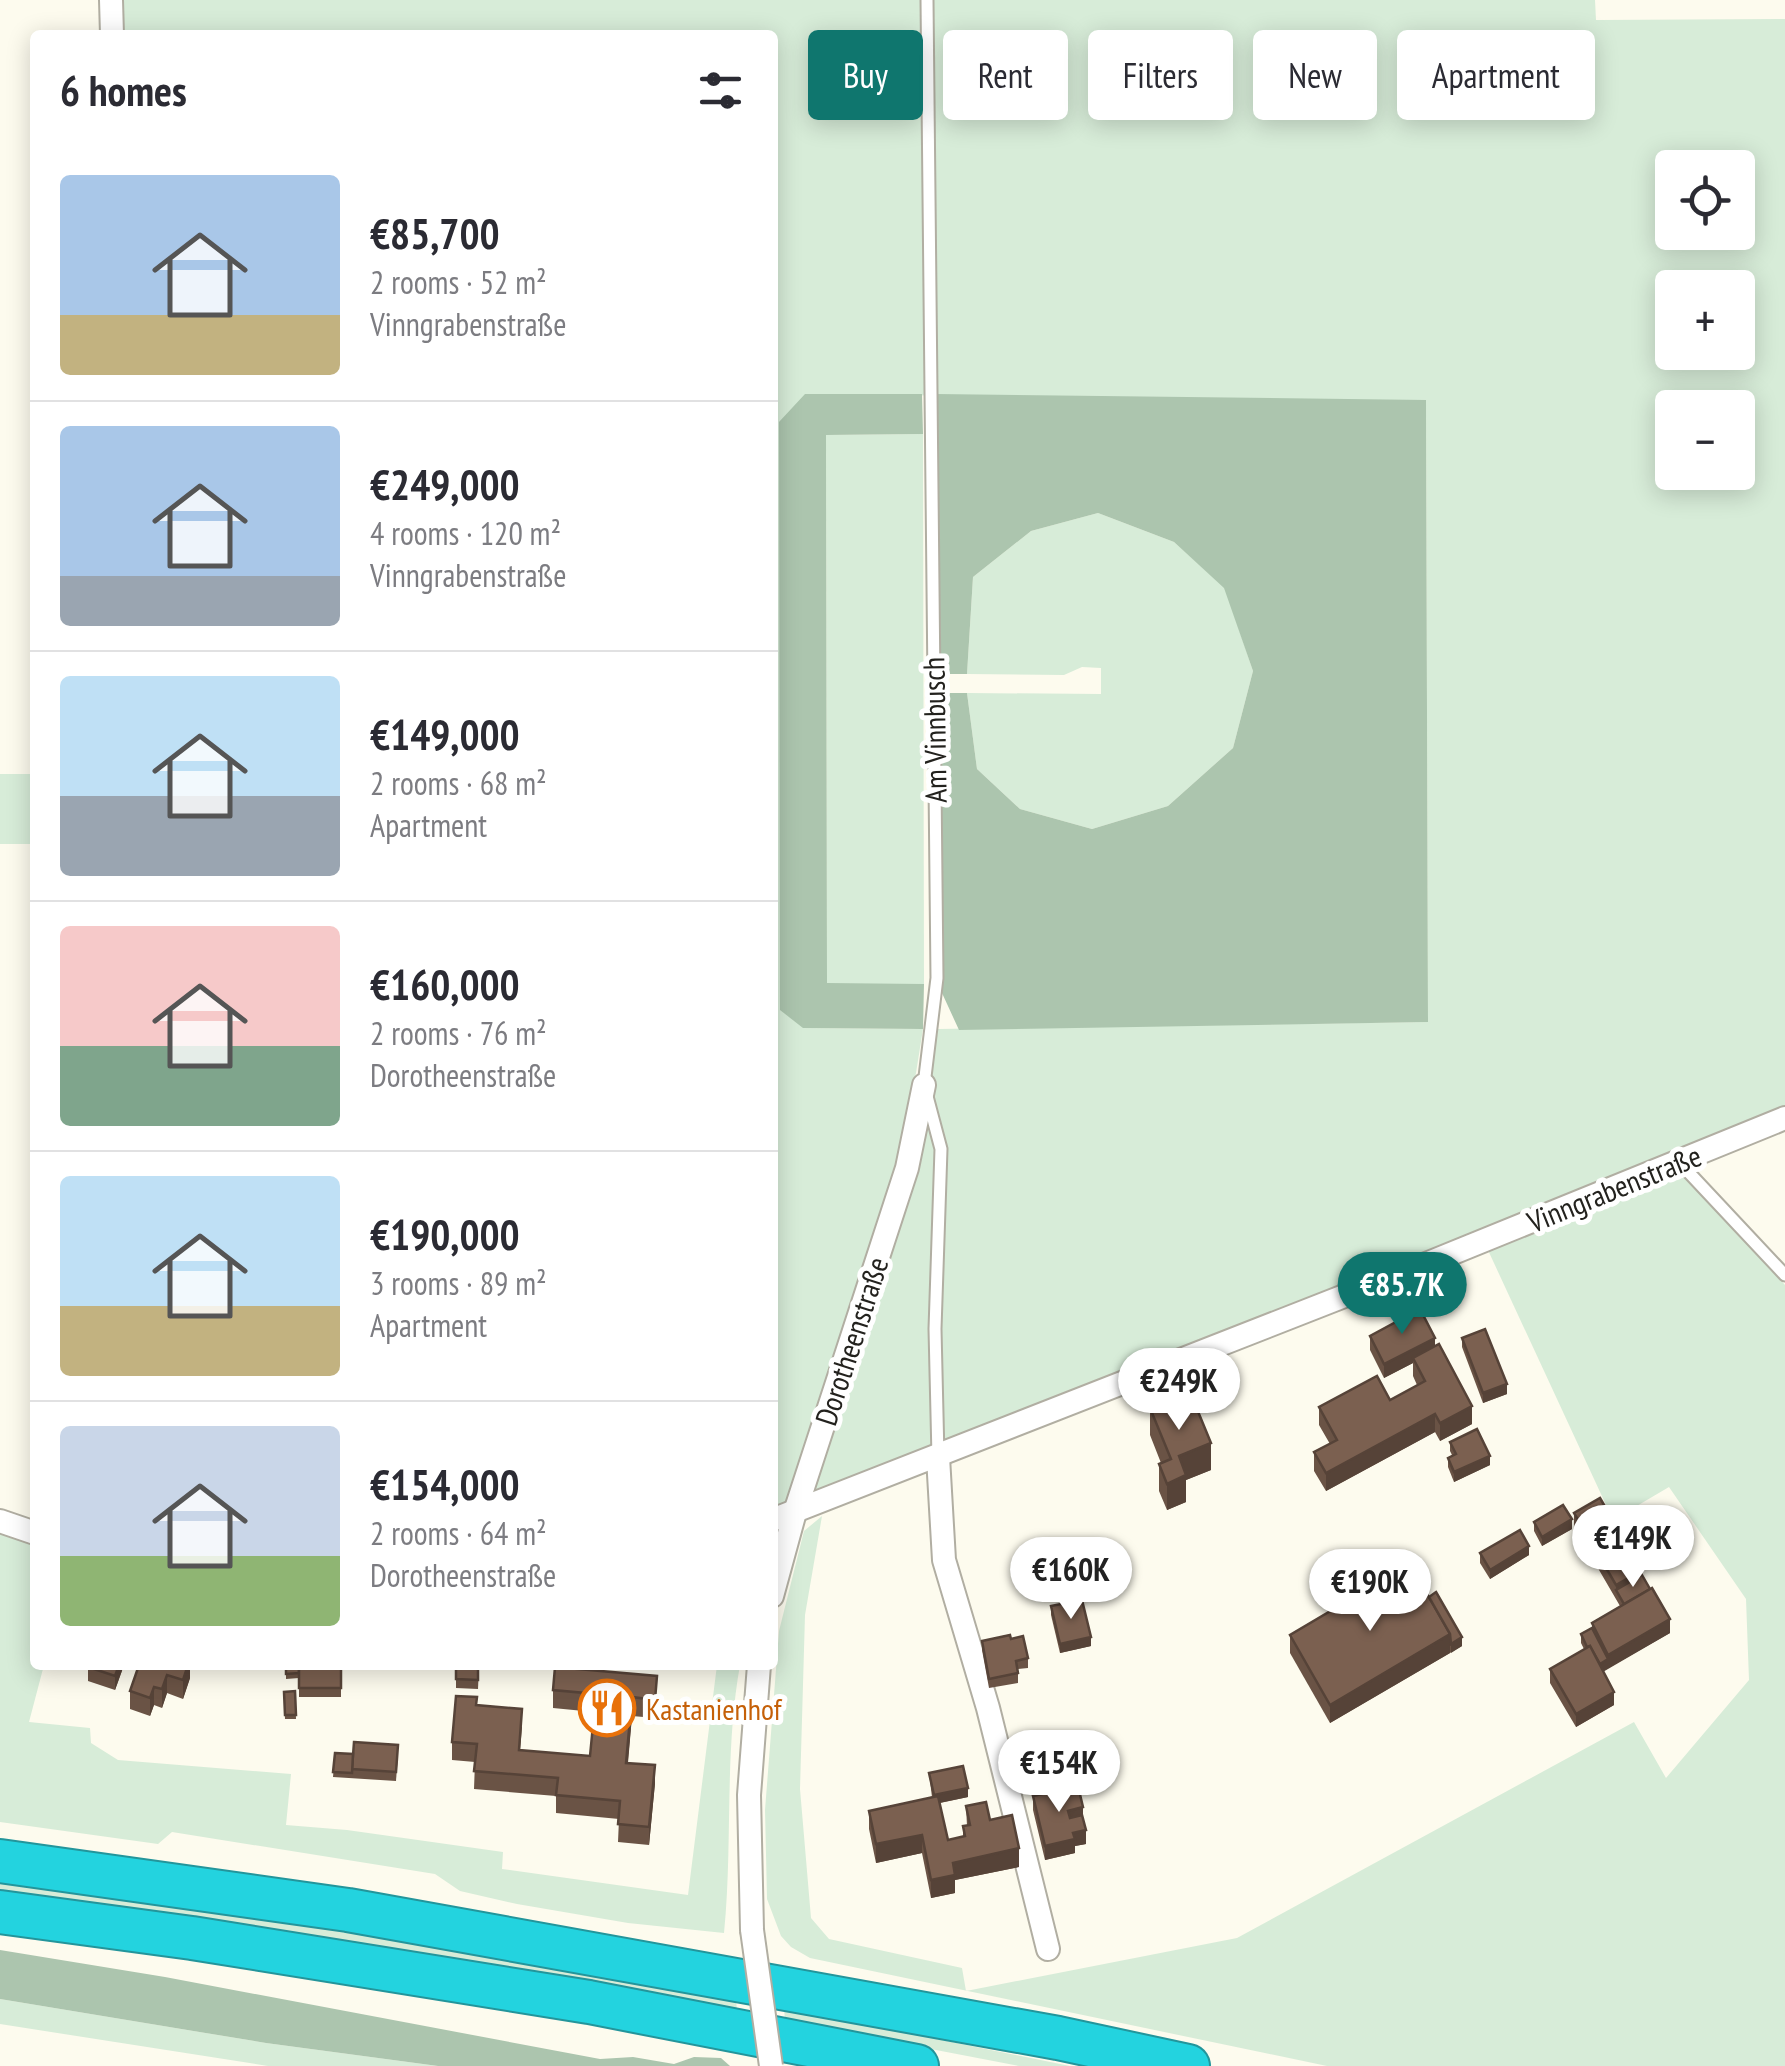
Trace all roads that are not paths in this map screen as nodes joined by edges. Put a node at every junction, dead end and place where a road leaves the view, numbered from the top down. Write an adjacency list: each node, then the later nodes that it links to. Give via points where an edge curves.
1 (111, 0): 3 (street)
2 (927, 0): 4 (lane, Am Vinnbusch, via 937,978)
3 (112, 30)
4 (924, 1085): 8 (lane, Am Vinnbusch, via 941,1149); 9 (street, Dorotheenstraße, via 907,1168)
5 (1785, 1118): 6 (street, Vinngrabenstraße)
6 (1679, 1162): 7 (lane); 8 (street, Vinngrabenstraße)
7 (1785, 1275)
8 (938, 1457): 9 (street, Vinngrabenstraße); 16 (street, via 944,1560)
9 (784, 1516): 12 (street, Dorotheenstraße)
10 (0, 1521): 11 (street)
11 (30, 1531)
12 (778, 1556)
13 (759, 1670): 17 (street, bridge, via 748,1795 752,1930)
14 (0, 1861): 19 (highway, via 348,1910)
15 (0, 1912): 18 (highway, via 570,1999)
16 (1048, 1949)
17 (771, 2066)
18 (918, 2066)
19 (1188, 2066)

